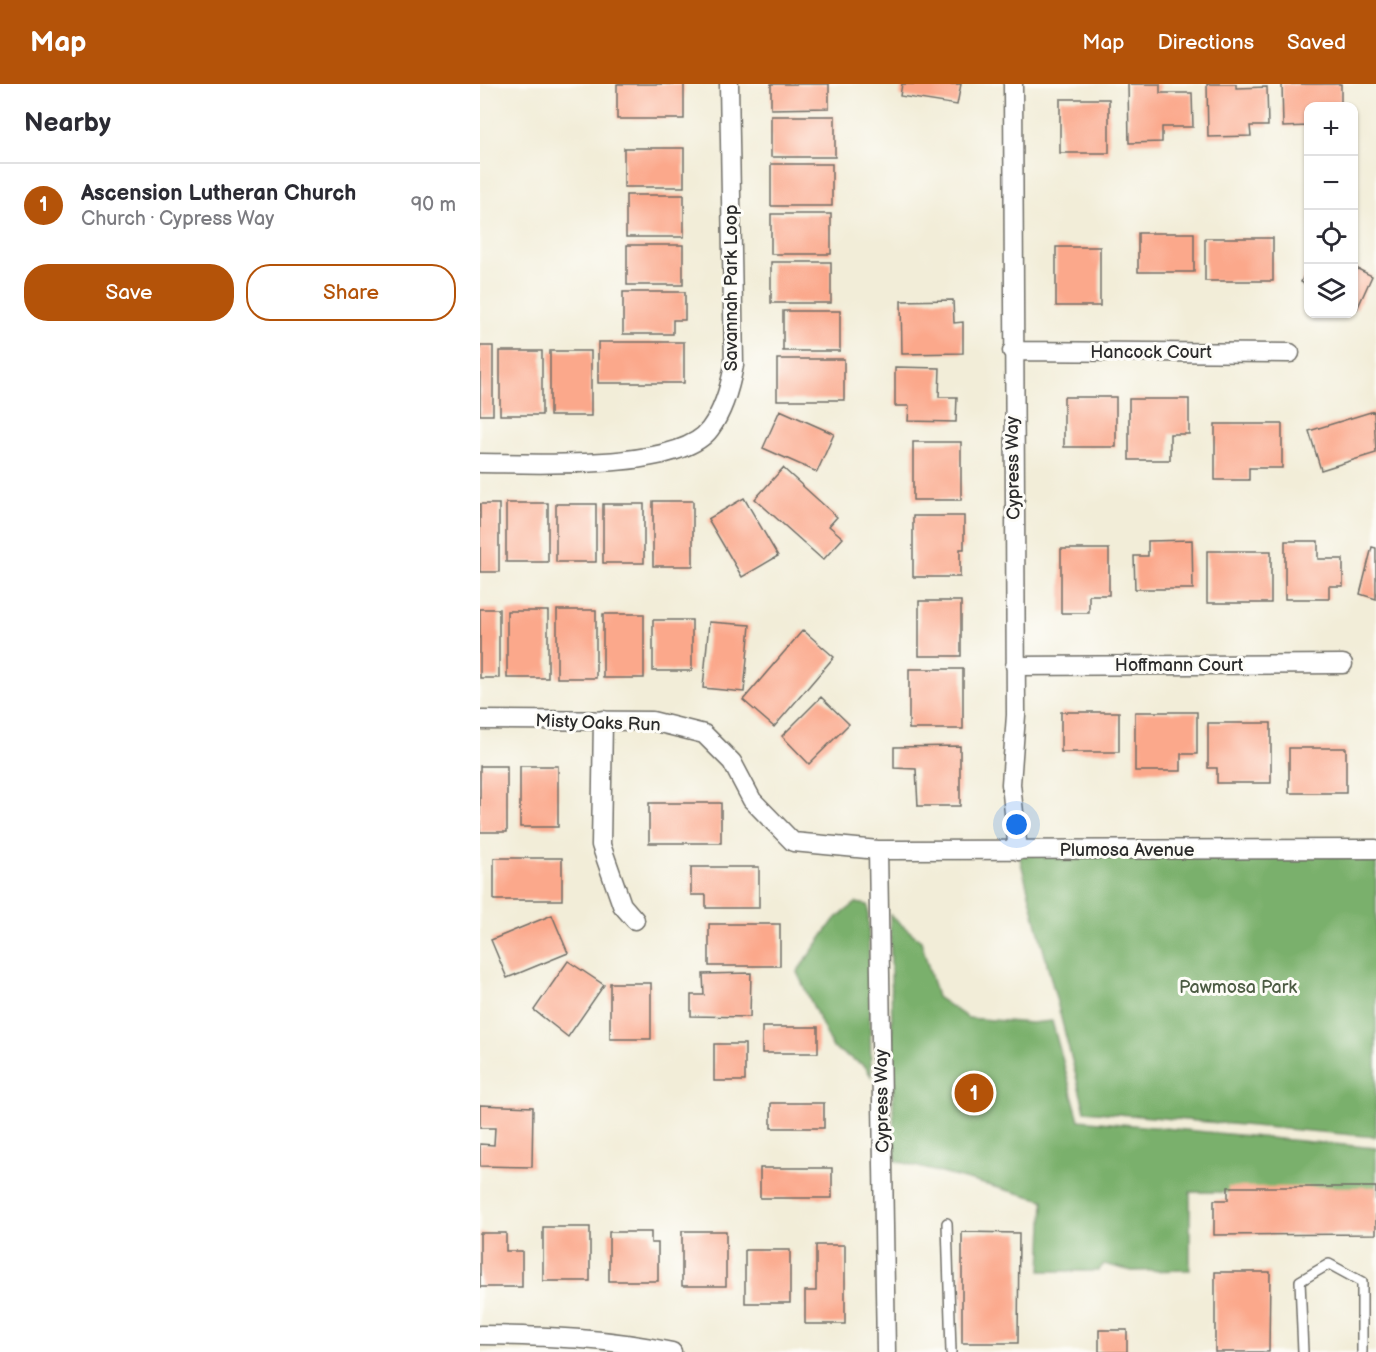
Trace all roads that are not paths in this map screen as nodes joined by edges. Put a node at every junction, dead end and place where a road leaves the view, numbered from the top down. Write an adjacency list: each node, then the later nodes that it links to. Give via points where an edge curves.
1 (729, 84): 5 (street, Savannah Park Loop, via 734,365 730,389 709,430 680,450 608,461)
2 (1013, 84): 3 (street, Cypress Way)
3 (1012, 351): 4 (street, Hancock Court); 7 (street, Cypress Way)
4 (1290, 353)
5 (480, 463)
6 (1343, 664): 7 (street, Hoffmann Court)
7 (1015, 666): 12 (street, Cypress Way, via 1011,784)
8 (480, 720): 9 (street, Misty Oaks Run)
9 (603, 720): 11 (street, Misty Oaks Run, via 652,721 704,734 732,762 752,800 793,842); 13 (street, via 600,845 622,905)
10 (1376, 849): 12 (street, Plumosa Avenue)
11 (878, 850): 12 (street, Plumosa Avenue); 17 (street, Cypress Way)
12 (1018, 851)
13 (635, 920)
14 (947, 1223): 18 (lane)
15 (480, 1335): 16 (street, via 561,1336)
16 (672, 1352)
17 (886, 1352)
18 (951, 1352)
19 (1303, 1352): 20 (lane, via 1300,1281 1329,1264 1362,1282)
20 (1362, 1352)

